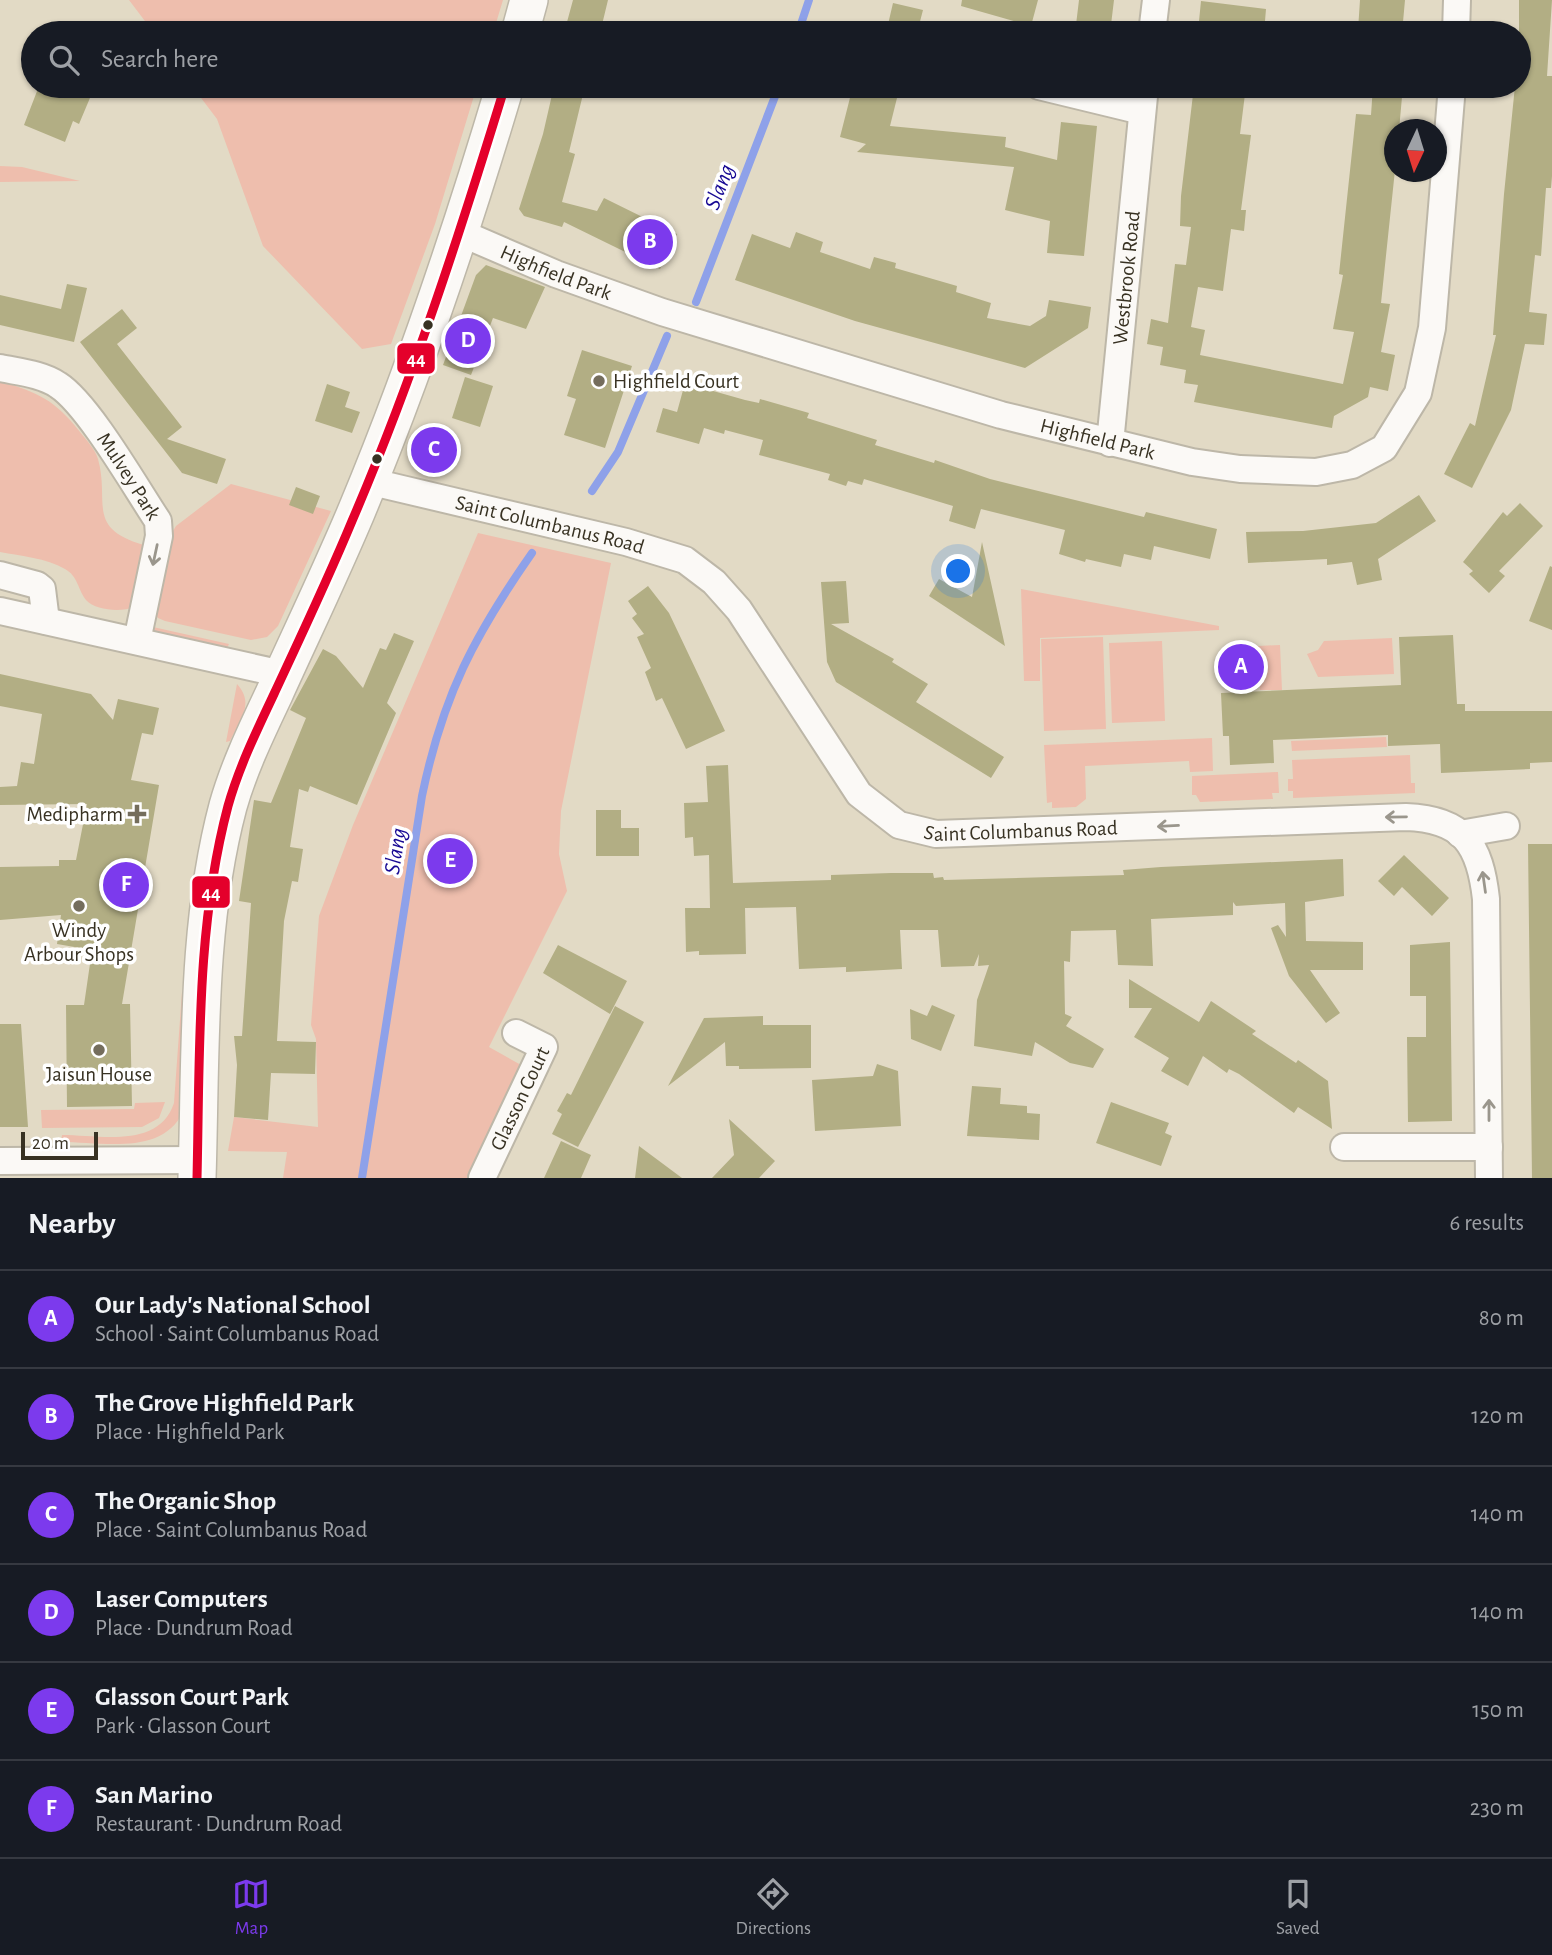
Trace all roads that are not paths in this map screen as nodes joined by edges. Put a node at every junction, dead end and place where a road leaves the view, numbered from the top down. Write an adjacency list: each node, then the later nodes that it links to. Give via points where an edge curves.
1 (529, 0): 4 (main road)
2 (1156, 0): 5 (street)
3 (1457, 0): 6 (street)
4 (523, 21)
5 (1153, 21)
6 (1456, 21)
7 (501, 98): 10 (main road)
8 (1451, 98): 12 (street, Highfield Park, via 1426,361 1418,393 1384,448 1352,465 1295,472 1192,462)
9 (1143, 99): 12 (street, Westbrook Road)
10 (461, 233): 12 (street, Highfield Park, via 662,312 947,399); 13 (main road)
11 (0, 368): 17 (street, Mulvey Park, one-way to 17, via 46,379 66,391 158,521 159,536)
12 (1110, 443)
13 (369, 481): 18 (main road); 20 (street, Saint Columbanus Road, one-way to 13, via 1434,820 1406,817 1052,831 924,833 899,825 859,794 739,610 714,582 685,560)
14 (0, 575): 16 (street, via 42,589)
15 (0, 611): 16 (street)
16 (46, 621): 17 (street)
17 (137, 641): 18 (street)
18 (282, 674): 25 (main road, via 227,808 213,883 205,954)
19 (1506, 826): 20 (street)
20 (1460, 834): 23 (street, Saint Columbanus Road, one-way to 20, via 1486,899 1479,856)
21 (516, 1033): 26 (street, Glasson Court, via 544,1047)
22 (1344, 1147): 23 (street)
23 (1489, 1147): 27 (street, Saint Columbanus Road)
24 (0, 1161): 25 (street)
25 (197, 1169)
26 (482, 1178)
27 (1489, 1178)

